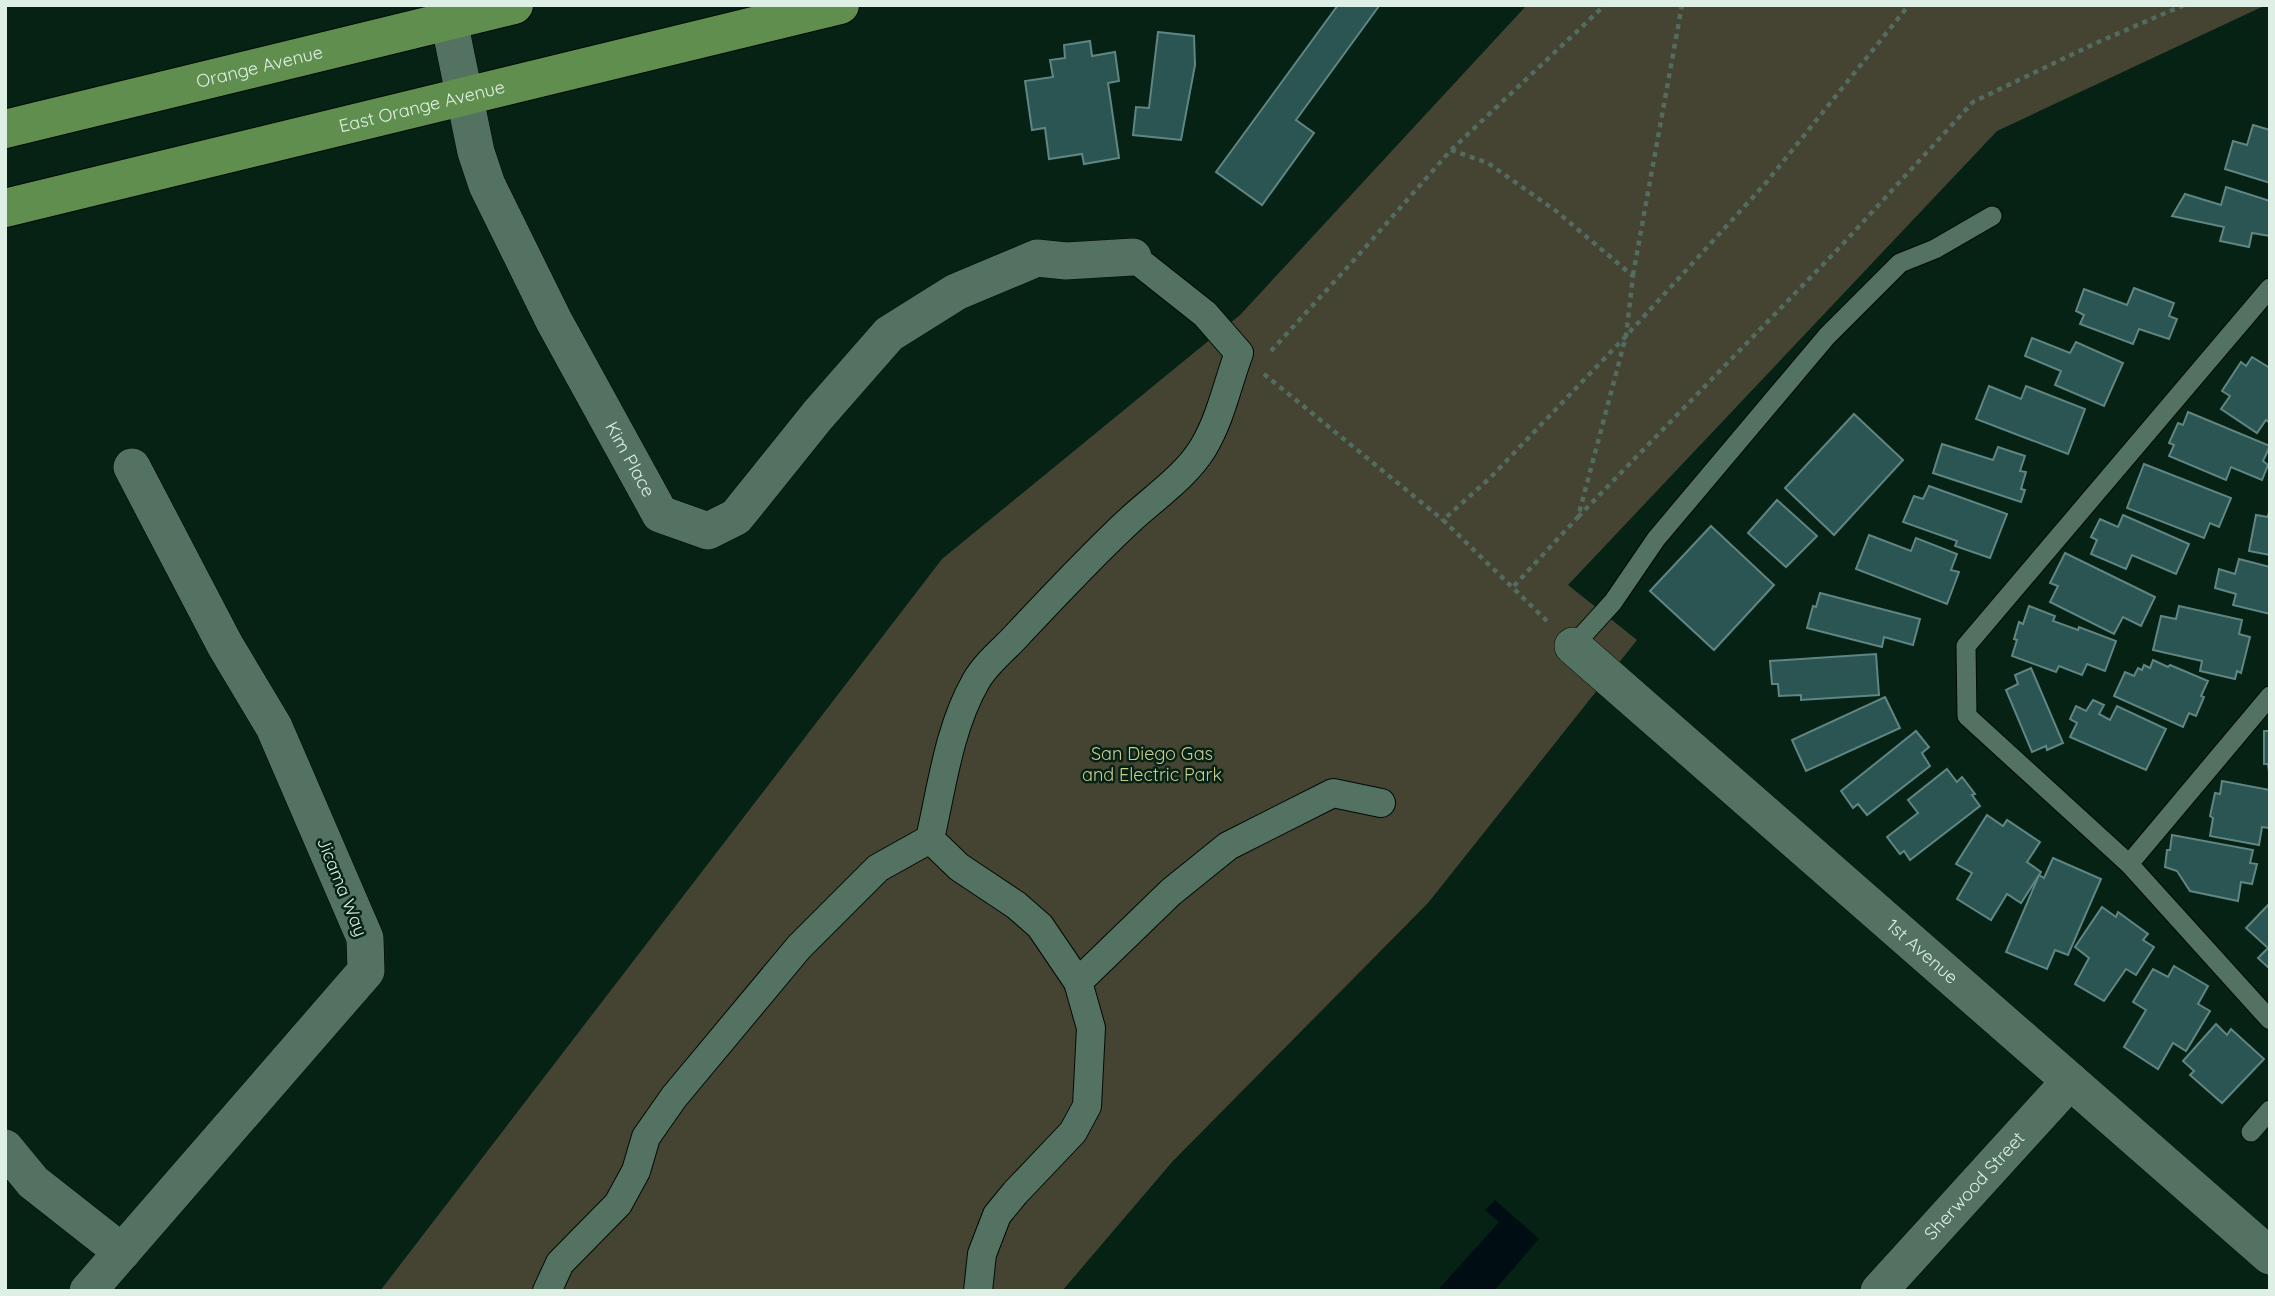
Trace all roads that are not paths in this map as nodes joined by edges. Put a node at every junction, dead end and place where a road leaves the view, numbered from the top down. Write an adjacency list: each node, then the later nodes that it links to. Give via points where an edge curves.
1 (514, 5): 3 (main road, Orange Avenue)
2 (840, 5): 4 (main road, East Orange Avenue)
3 (449, 21): 4 (street, Kim Place); 5 (main road, Orange Avenue)
4 (464, 97): 6 (main road, East Orange Avenue); 8 (street, Kim Place, via 487,185 554,321 660,514 708,531 736,517 889,334 912,319 956,292 1037,258)
5 (5, 129)
6 (5, 208)
7 (1992, 216): 11 (lane, via 1900,264 1827,337 1656,539 1614,602)
8 (1133, 257): 14 (street, via 1205,314 1247,360 1228,380 1220,413 1202,450 1077,571 978,678 948,756)
9 (2270, 288): 15 (lane, via 1966,646 1967,716)
10 (132, 467): 22 (street, Jicama Way, via 225,645 274,727 365,938 366,971)
11 (1573, 646): 18 (street, 1st Avenue)
12 (2270, 696): 15 (lane)
13 (1381, 803): 16 (street, via 1333,793 1228,846 1171,892)
14 (930, 839): 16 (street, via 1040,926); 25 (street, via 878,868 799,947 674,1097 646,1137 636,1171 618,1204 560,1263)
15 (2129, 864): 17 (lane)
16 (1078, 982): 26 (street, via 1091,1028 1087,1106 1073,1132 997,1216 982,1254)
17 (2270, 1020)
18 (2070, 1081): 23 (street, 1st Avenue); 27 (street, Sherwood Street)
19 (2270, 1110): 20 (lane)
20 (2251, 1132)
21 (5, 1148): 22 (street, via 33,1182)
22 (122, 1252): 24 (street, Jicama Way)
23 (2270, 1256)
24 (89, 1291)
25 (547, 1291)
26 (978, 1291)
27 (1879, 1291)

